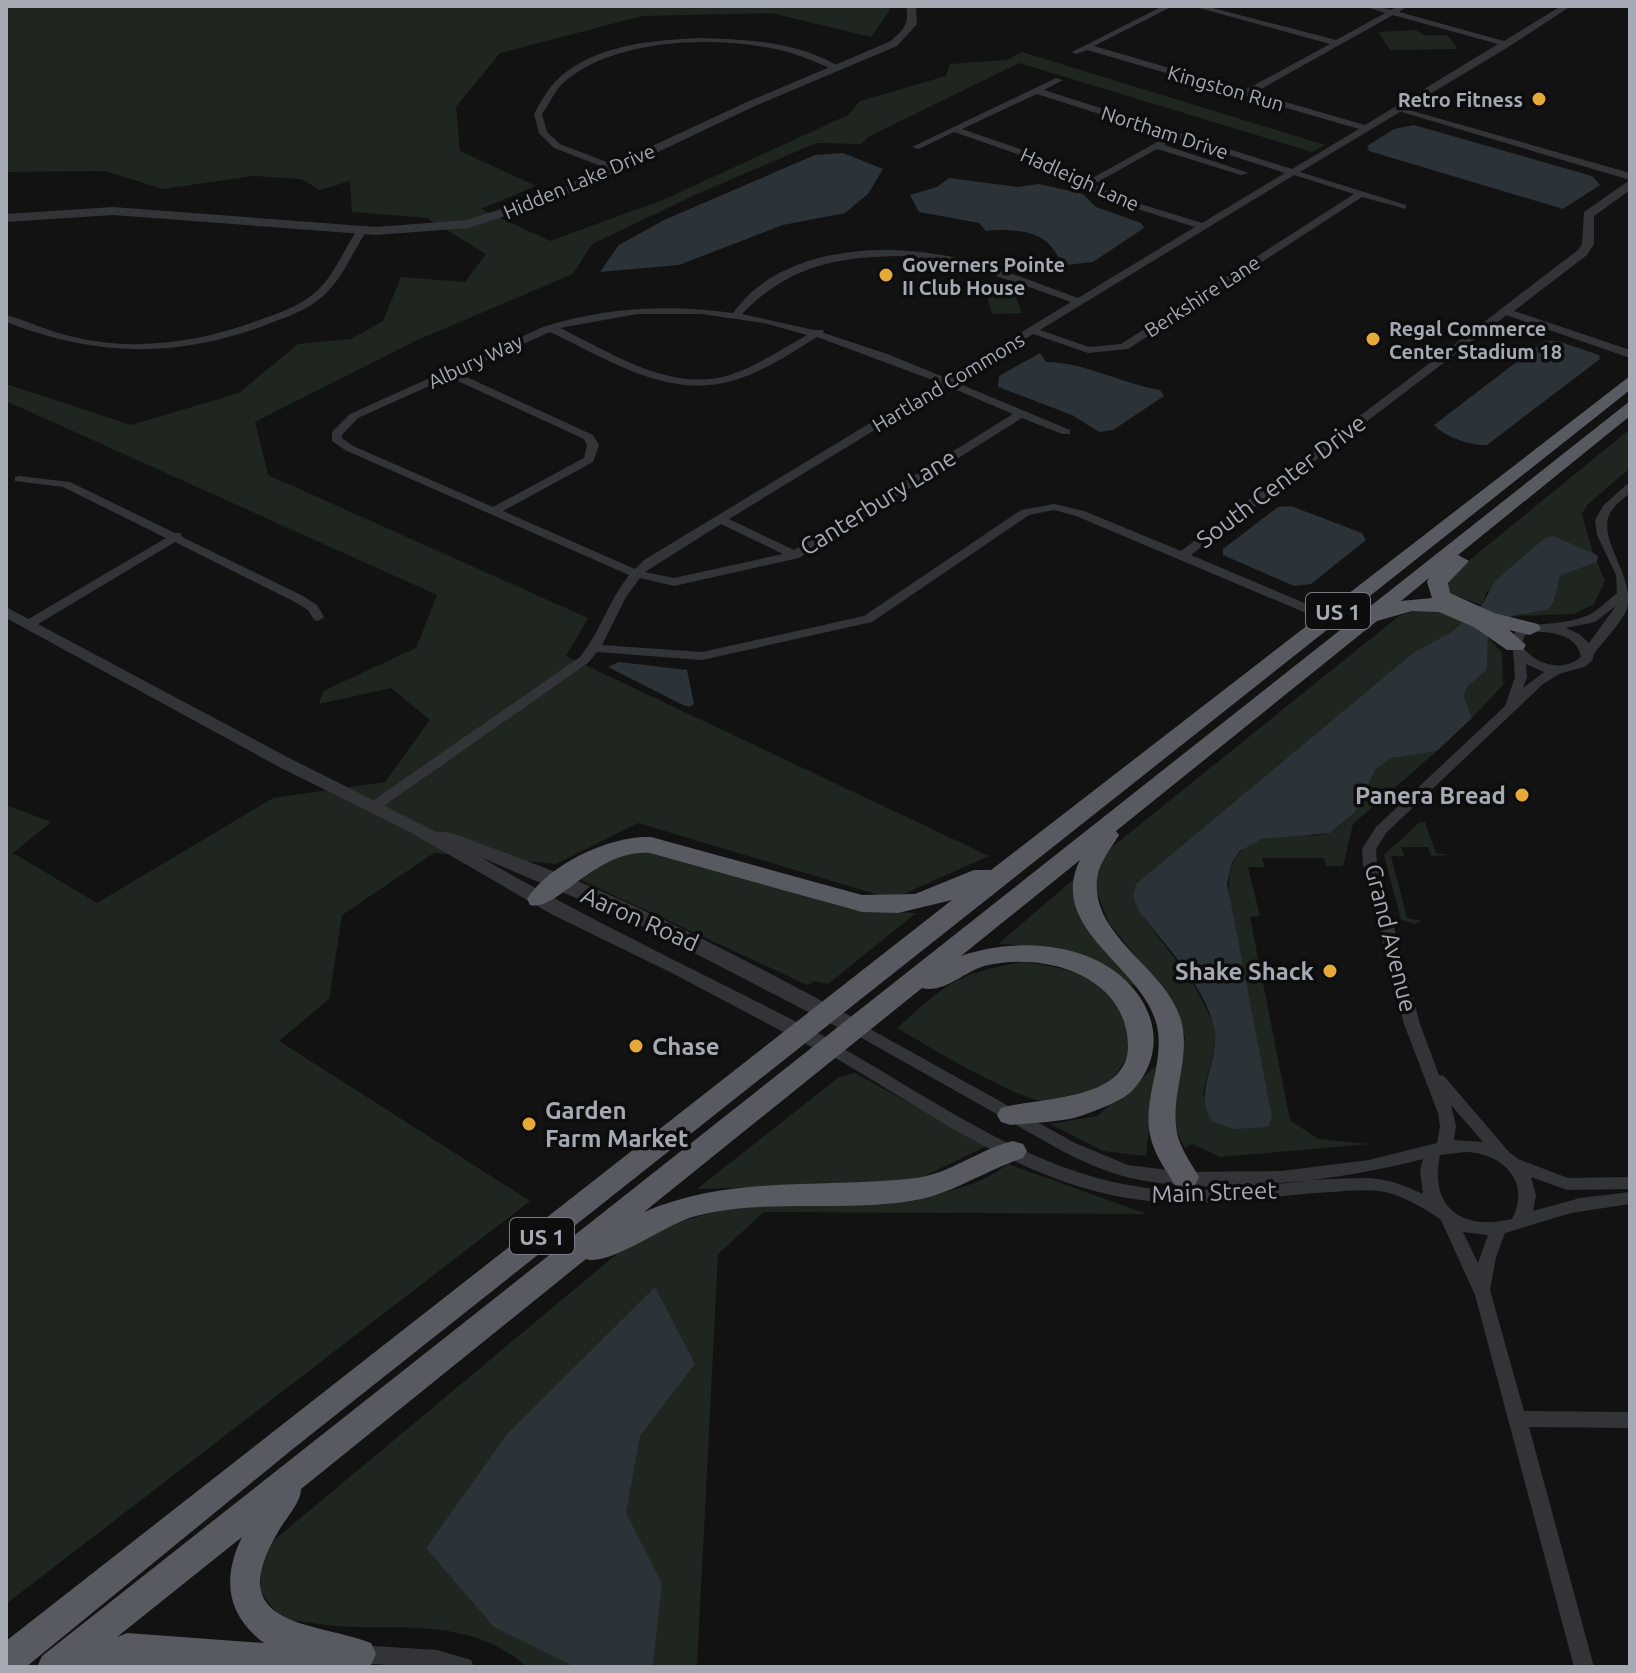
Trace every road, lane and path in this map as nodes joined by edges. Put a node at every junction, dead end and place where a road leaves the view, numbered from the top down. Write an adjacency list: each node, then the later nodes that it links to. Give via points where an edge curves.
1 (911, 6): 12 (street, Hidden Lake Drive, via 912,29 893,44)
2 (1169, 6): 10 (street)
3 (1196, 6): 8 (street)
4 (1367, 6): 7 (street)
5 (1404, 6): 7 (street)
6 (1567, 6): 9 (street, Hartland Commons)
7 (1391, 13): 8 (street); 9 (street)
8 (1336, 43): 15 (street)
9 (1507, 44): 16 (street, Hartland Commons)
10 (1087, 47): 11 (street); 15 (street, Kingston Run)
11 (1076, 52)
12 (837, 68): 22 (street, Hidden Lake Drive); 22 (street, via 786,49 705,41 619,52 585,63 560,80 538,114 543,133 557,146)
13 (1059, 80): 14 (street)
14 (1037, 91): 18 (street); 19 (street, Northam Drive)
15 (1245, 94): 17 (street, Kingston Run)
16 (1399, 108): 17 (street, Hartland Commons); 25 (street)
17 (1366, 128): 24 (street, Hartland Commons)
18 (956, 130): 21 (street); 27 (street, Hadleigh Lane, via 1040,159)
19 (1174, 136): 20 (street); 24 (street, Northam Drive)
20 (1156, 146): 23 (street); 27 (street)
21 (916, 147)
22 (614, 168): 32 (street, Hidden Lake Drive, via 518,210 468,224)
23 (1244, 173)
24 (1293, 173): 28 (street, Northam Drive); 31 (street, Hartland Commons)
25 (1630, 177)
26 (1630, 184): 33 (street, South Center Drive, via 1588,215 1583,252)
27 (1086, 185): 31 (street, Hadleigh Lane)
28 (1361, 194): 29 (street, Northam Drive); 40 (street, Berkshire Lane, via 1124,347 1088,350)
29 (1403, 207)
30 (6, 218): 32 (street, Hidden Lake Drive, via 113,211)
31 (1203, 227): 34 (street, Hartland Commons)
32 (362, 230): 37 (street, via 321,293 294,309 221,336 147,347 101,346 46,336)
33 (1525, 297): 35 (street, South Center Drive); 38 (street)
34 (1079, 302): 36 (street, via 956,261 873,256 828,261 778,277); 40 (street, Hartland Commons)
35 (1504, 312): 38 (street); 56 (street, South Center Drive)
36 (737, 314): 39 (street, Albury Way, via 644,311); 41 (street, Albury Way)
37 (6, 318)
38 (1544, 326): 42 (street)
39 (551, 328): 41 (street, via 665,379 686,383 732,378); 43 (street, Albury Way)
40 (1033, 331): 45 (street, Hartland Commons)
41 (819, 332): 45 (street, Albury Way)
42 (1630, 354)
43 (449, 373): 52 (street, via 589,437 593,445 589,460); 52 (street, Albury Way, via 354,416 338,428 336,439)
44 (1630, 381): 62 (highway, US 1)
45 (945, 384): 47 (street, Albury Way); 53 (street, Hartland Commons)
46 (1630, 407): 51 (highway, US 1)
47 (1020, 414): 48 (street, Albury Way); 55 (street, Canterbury Lane)
48 (1066, 432)
49 (19, 479): 54 (street, via 66,484)
50 (1630, 487): 58 (street, via 1601,520)
51 (1505, 508): 59 (highway, via 1437,582); 63 (highway, US 1)
52 (492, 512): 57 (street, Albury Way)
53 (721, 519): 55 (street); 57 (street, Hartland Commons)
54 (177, 536): 61 (street, via 299,599); 64 (street)
55 (795, 555): 57 (street, Canterbury Lane, via 674,582)
56 (1182, 556): 62 (street); 66 (street, South Center Drive, via 1074,510 1041,508 1015,519 861,621 702,656)
57 (635, 573): 66 (street, Hartland Commons)
58 (1625, 593): 65 (street, via 1586,622); 67 (street, Grand Avenue, via 1621,610)
59 (1452, 607): 63 (highway, via 1411,605); 65 (highway)
60 (6, 612): 64 (street, Aaron Road)
61 (318, 617)
62 (1329, 618): 73 (highway, US 1)
63 (1363, 622): 71 (highway, US 1)
64 (29, 624): 70 (street, Aaron Road)
65 (1527, 638): 67 (street, via 1577,637); 68 (street, via 1533,664); 69 (street, Grand Avenue, via 1520,682)
66 (595, 648): 70 (street, Hartland Commons)
67 (1589, 651): 68 (street, Grand Avenue, via 1582,664)
68 (1556, 670): 69 (street, Grand Avenue)
69 (1507, 711): 81 (street, Grand Avenue, via 1381,830 1369,849 1412,1024)
70 (373, 807): 72 (street, Aaron Road)
71 (1116, 820): 76 (highway, US 1); 86 (highway, via 1088,868 1085,895 1095,920 1168,1018 1171,1048 1161,1128 1168,1152)
72 (416, 828): 74 (street, Aaron Road); 75 (street, Aaron Road)
73 (1045, 842): 74 (highway, via 945,895 898,906 853,903 635,842 608,847); 77 (highway, US 1)
74 (560, 883): 75 (highway); 77 (street, Aaron Road, via 729,959)
75 (539, 899): 79 (street, Aaron Road)
76 (882, 1007): 78 (highway, US 1); 82 (highway, via 963,965 1009,954 1066,960 1119,987 1133,1002 1144,1028 1143,1055 1128,1080 1081,1108)
77 (828, 1012): 78 (street, Aaron Road); 79 (highway, US 1)
78 (856, 1028): 80 (highway, US 1); 82 (street, Main Street)
79 (802, 1033): 80 (street, Aaron Road); 98 (highway, US 1)
80 (830, 1048): 83 (street, Main Street); 93 (highway, US 1)
81 (1433, 1074): 84 (street, Grand Avenue, via 1448,1120); 85 (street, Grand Avenue)
82 (1011, 1115): 86 (street, Main Street, via 1106,1164)
83 (1013, 1151): 89 (street, Main Street, via 1062,1175 1138,1194 1369,1185 1397,1189); 93 (highway, via 920,1188 747,1196 679,1210 624,1234)
84 (1438, 1151): 85 (street, via 1479,1146); 86 (street, Main Street, via 1338,1171); 89 (street, via 1426,1180)
85 (1511, 1160): 87 (street, via 1567,1184); 90 (street, via 1529,1196)
86 (1185, 1177)
87 (1630, 1183)
88 (1630, 1198): 90 (street, via 1562,1209)
89 (1441, 1212): 91 (street, via 1473,1226); 92 (street)
90 (1518, 1223): 91 (street)
91 (1499, 1228): 92 (street, via 1487,1257)
92 (1484, 1295): 94 (street)
93 (511, 1302): 96 (highway, US 1)
94 (1517, 1419): 95 (street); 102 (street)
95 (1630, 1420)
96 (304, 1467): 97 (highway, via 252,1544 244,1579 249,1604 274,1631); 99 (highway, US 1)
97 (359, 1654): 100 (highway, via 274,1659 127,1649); 101 (street, via 437,1659)
98 (6, 1662)
99 (54, 1667)
100 (88, 1667)
101 (464, 1667)
102 (1584, 1667)

